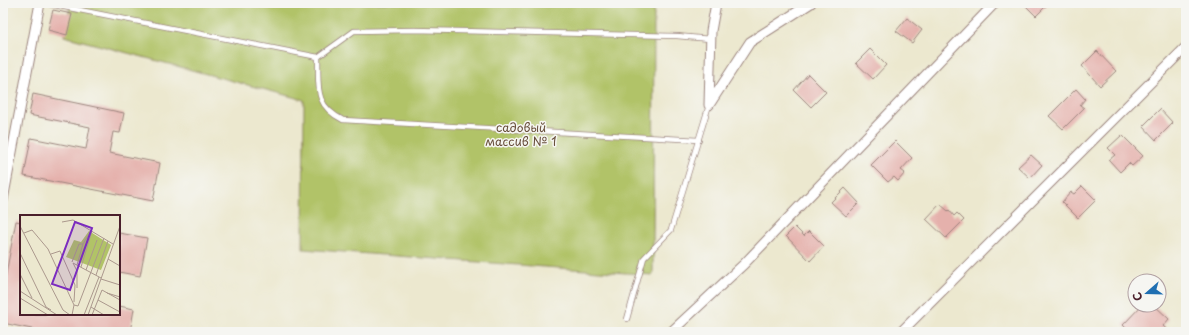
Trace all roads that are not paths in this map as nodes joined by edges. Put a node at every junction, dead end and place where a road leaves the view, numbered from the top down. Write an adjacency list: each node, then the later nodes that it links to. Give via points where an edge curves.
1 (40, 3): 11 (street)
2 (44, 3): 8 (lane)
3 (716, 3): 6 (street)
4 (811, 3): 9 (street, via 750,42)
5 (995, 3): 13 (street, via 744,264)
6 (710, 39): 8 (lane, via 414,30 354,31); 9 (street)
7 (1186, 47): 14 (street)
8 (318, 57): 10 (lane, via 320,101 329,114 343,120)
9 (709, 105): 10 (lane)
10 (699, 140): 12 (lane, via 671,230 644,258)
11 (3, 200)
12 (627, 319)
13 (671, 332)
14 (902, 332)

